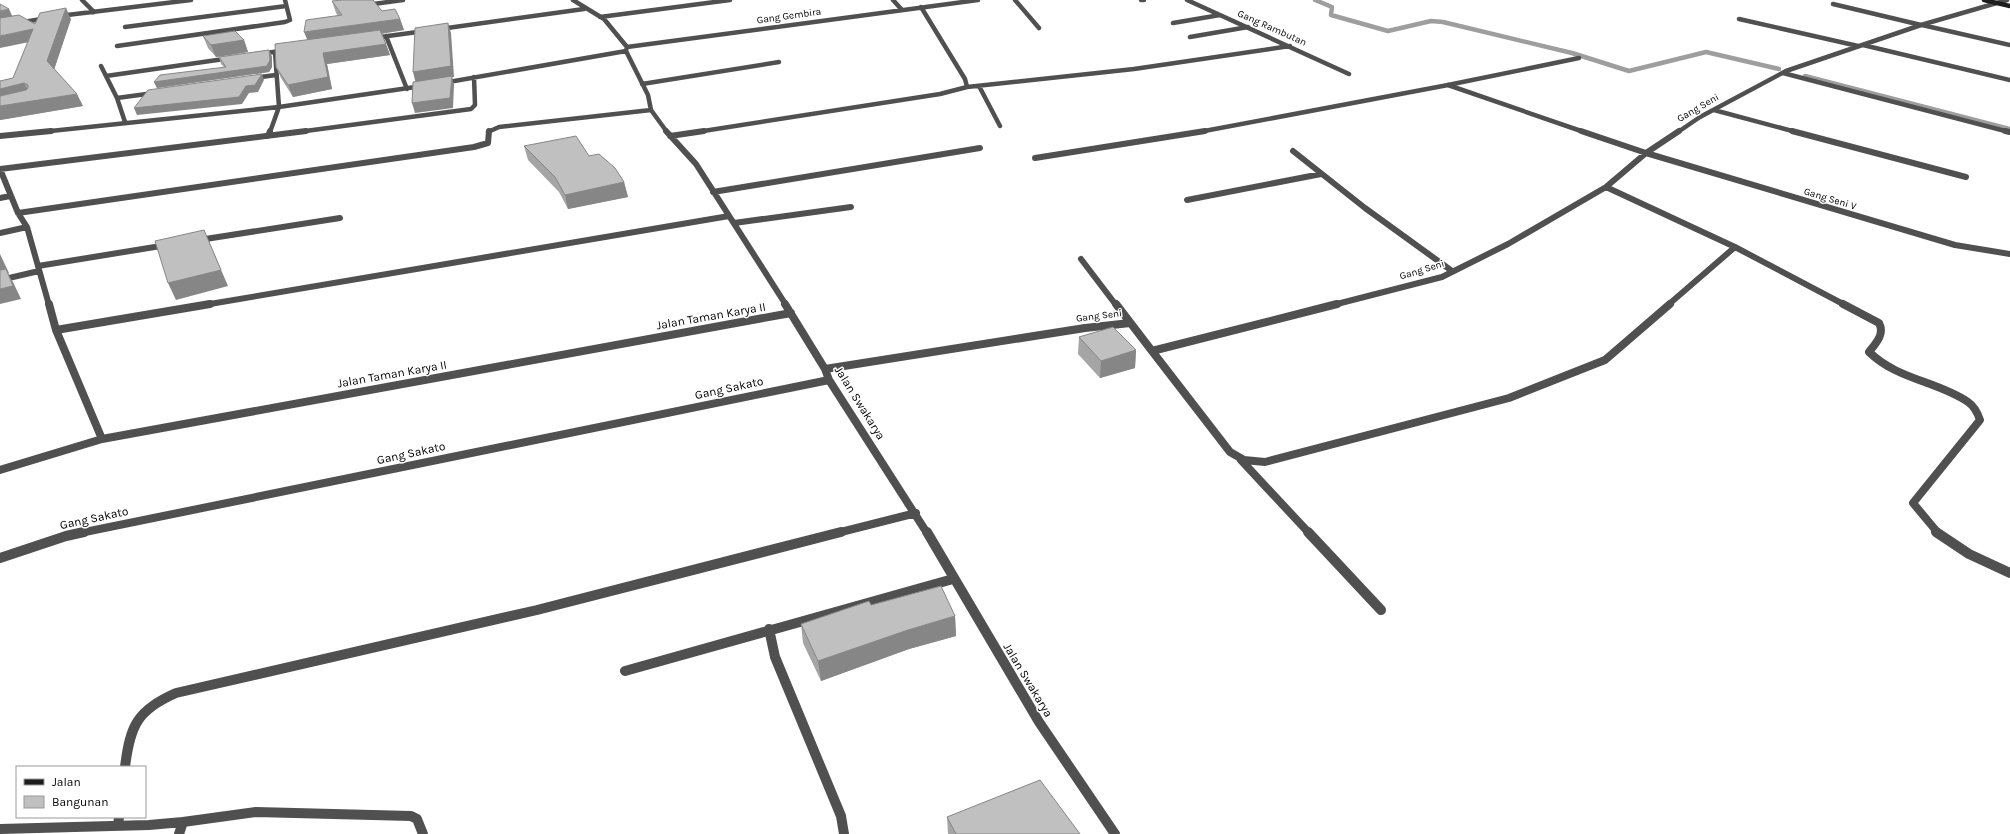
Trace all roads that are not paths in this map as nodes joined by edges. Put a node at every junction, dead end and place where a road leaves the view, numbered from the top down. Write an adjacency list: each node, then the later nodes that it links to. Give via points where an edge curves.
1 (82, 0): 23 (street)
2 (191, 0): 14 (street)
3 (285, 0): 18 (street)
4 (403, 0): 17 (street)
5 (573, 0): 21 (street, Jalan Swakarya)
6 (730, 0): 25 (street)
7 (893, 0): 22 (street)
8 (971, 0): 9 (street, Gang Gembira); 20 (street, Gang Gembira)
9 (978, 0)
10 (1015, 0): 32 (street)
11 (1187, 0): 24 (street, Gang Rambutan)
12 (1984, 0): 15 (main road)
13 (2007, 0): 15 (street, Gang Seni)
14 (165, 2): 23 (street)
15 (1997, 3): 19 (main road); 28 (street, Gang Seni)
16 (1833, 4): 28 (street)
17 (362, 5)
18 (286, 6): 30 (street); 38 (street, via 290,20 278,24)
19 (2010, 6)
20 (921, 7): 22 (street, Gang Gembira); 60 (street, via 965,79)
21 (584, 9): 25 (street, Jalan Swakarya); 33 (street)
22 (902, 10): 40 (street, Gang Gembira)
23 (94, 12): 29 (street)
24 (1221, 15): 27 (street); 31 (street, Gang Rambutan)
25 (600, 16): 40 (street, Jalan Swakarya, via 613,28)
26 (1739, 19): 36 (street)
27 (1173, 23)
28 (1921, 25): 36 (street, Gang Seni); 37 (street)
29 (0, 26)
30 (125, 27)
31 (1248, 27): 34 (street); 39 (street, Gang Rambutan)
32 (1039, 28)
33 (386, 36): 35 (street); 61 (street)
34 (1190, 37)
35 (371, 38)
36 (1861, 45): 48 (street, Gang Seni); 54 (street)
37 (2010, 45)
38 (117, 46)
39 (1290, 46): 49 (street, Gang Rambutan); 58 (street, via 1134,69)
40 (626, 49): 52 (street, Gang Gembira); 56 (street, Jalan Swakarya)
41 (289, 50): 42 (street)
42 (275, 52): 43 (street); 50 (street)
43 (251, 55)
44 (236, 57): 51 (street)
45 (1579, 58): 59 (street)
46 (779, 62): 56 (street)
47 (101, 66): 51 (street)
48 (1783, 73): 66 (street, Gang Seni); 69 (street)
49 (1349, 74)
50 (276, 75): 53 (street); 64 (street)
51 (106, 76): 63 (street)
52 (474, 77): 55 (street, Gang Gembira); 71 (street, via 475,105 471,109)
53 (246, 79)
54 (2010, 80)
55 (437, 84)
56 (642, 84): 65 (street, Jalan Swakarya, via 648,95)
57 (429, 85): 61 (street)
58 (979, 86): 60 (street); 68 (street)
59 (1448, 86): 75 (street, Gang Seni V); 76 (street, via 1204,131)
60 (967, 87): 72 (street, via 940,94)
61 (407, 89): 64 (street)
62 (163, 92): 63 (street)
63 (117, 98): 67 (street)
64 (279, 107): 67 (street); 71 (street)
65 (651, 110): 72 (street, Jalan Swakarya); 86 (street, via 499,127 488,131 488,143 474,147)
66 (1714, 110): 75 (street, Gang Seni); 79 (street)
67 (125, 122): 70 (street)
68 (1000, 126)
69 (2010, 132)
70 (0, 136)
71 (268, 136): 77 (street)
72 (670, 136): 81 (street, Jalan Swakarya, via 696,164)
73 (980, 148): 81 (street)
74 (1293, 151): 78 (street)
75 (1646, 153): 80 (street, Gang Seni); 94 (street, Gang Seni V, via 1893,228 1955,244)
76 (1035, 158)
77 (1, 172): 82 (street)
78 (1321, 174): 84 (street); 97 (street)
79 (1966, 178)
80 (1606, 187): 93 (street); 97 (street, Gang Seni, via 1508,244)
81 (712, 192): 88 (street, Jalan Swakarya)
82 (10, 196): 83 (street); 86 (street)
83 (0, 198)
84 (1187, 200)
85 (851, 207): 88 (street)
86 (18, 213): 89 (street)
87 (340, 218): 91 (street)
88 (731, 220): 99 (street, Jalan Swakarya); 101 (street)
89 (27, 227): 90 (street); 96 (street)
90 (0, 233)
91 (193, 241)
92 (177, 244): 96 (street)
93 (1735, 247): 106 (street, via 1605,360 1509,398 1271,462); 110 (street, via 1879,323 1882,333 1869,352 1872,356 1891,368 1964,400 1975,409 1980,420 1913,503 1936,532 1969,554)
94 (2010, 254)
95 (1082, 259): 100 (street)
96 (38, 268): 98 (street); 101 (street)
97 (1452, 271): 102 (street, Gang Seni, via 1442,277)
98 (0, 280)
99 (791, 313): 103 (street, Jalan Swakarya); 105 (street, Jalan Taman Karya II)
100 (1130, 323): 102 (street, Gang Seni); 103 (street, Gang Seni)
101 (56, 330): 105 (street)
102 (1152, 351): 106 (street, via 1230,452)
103 (825, 368): 104 (street, Jalan Swakarya)
104 (829, 380): 108 (street, Jalan Swakarya); 109 (street, Gang Sakato, via 66,536)
105 (102, 439): 107 (street, Jalan Taman Karya II)
106 (1241, 460): 112 (street)
107 (0, 470)
108 (916, 513): 111 (street, Jalan Swakarya); 115 (street, via 537,610 176,693 158,700 138,718 128,740)
109 (0, 558)
110 (2010, 573)
111 (953, 579): 113 (street); 122 (street, Jalan Swakarya, via 1039,722)
112 (1381, 610)
113 (769, 629): 114 (street); 121 (street, via 775,657 841,816)
114 (625, 671)
115 (125, 766)
116 (119, 822): 117 (street); 118 (street)
117 (183, 822): 119 (street); 120 (street, via 256,812 412,816 417,819)
118 (0, 829)
119 (179, 834)
120 (423, 834)
121 (844, 834)
122 (1115, 834)

